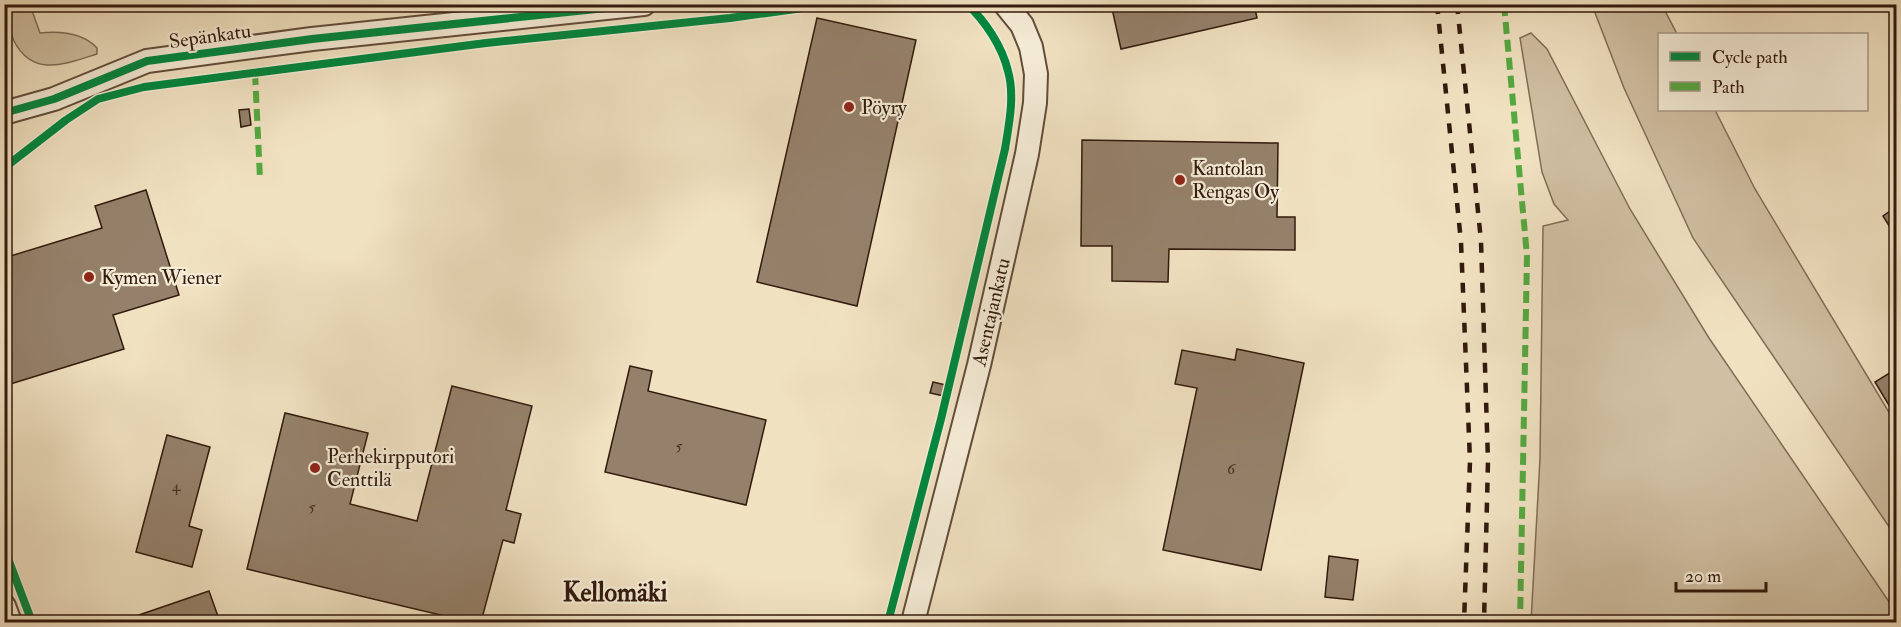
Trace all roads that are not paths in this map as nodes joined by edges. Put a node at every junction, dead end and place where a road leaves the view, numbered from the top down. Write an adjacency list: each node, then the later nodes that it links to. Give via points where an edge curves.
1 (644, 4): 3 (street, Sepänkatu, via 312,39 147,61 54,99)
2 (1005, 4): 6 (street, Asentajankatu, via 1022,25 1032,47 1035,102 1027,154 979,365)
3 (4, 113)
4 (4, 606): 5 (street)
5 (10, 622)
6 (913, 622)

